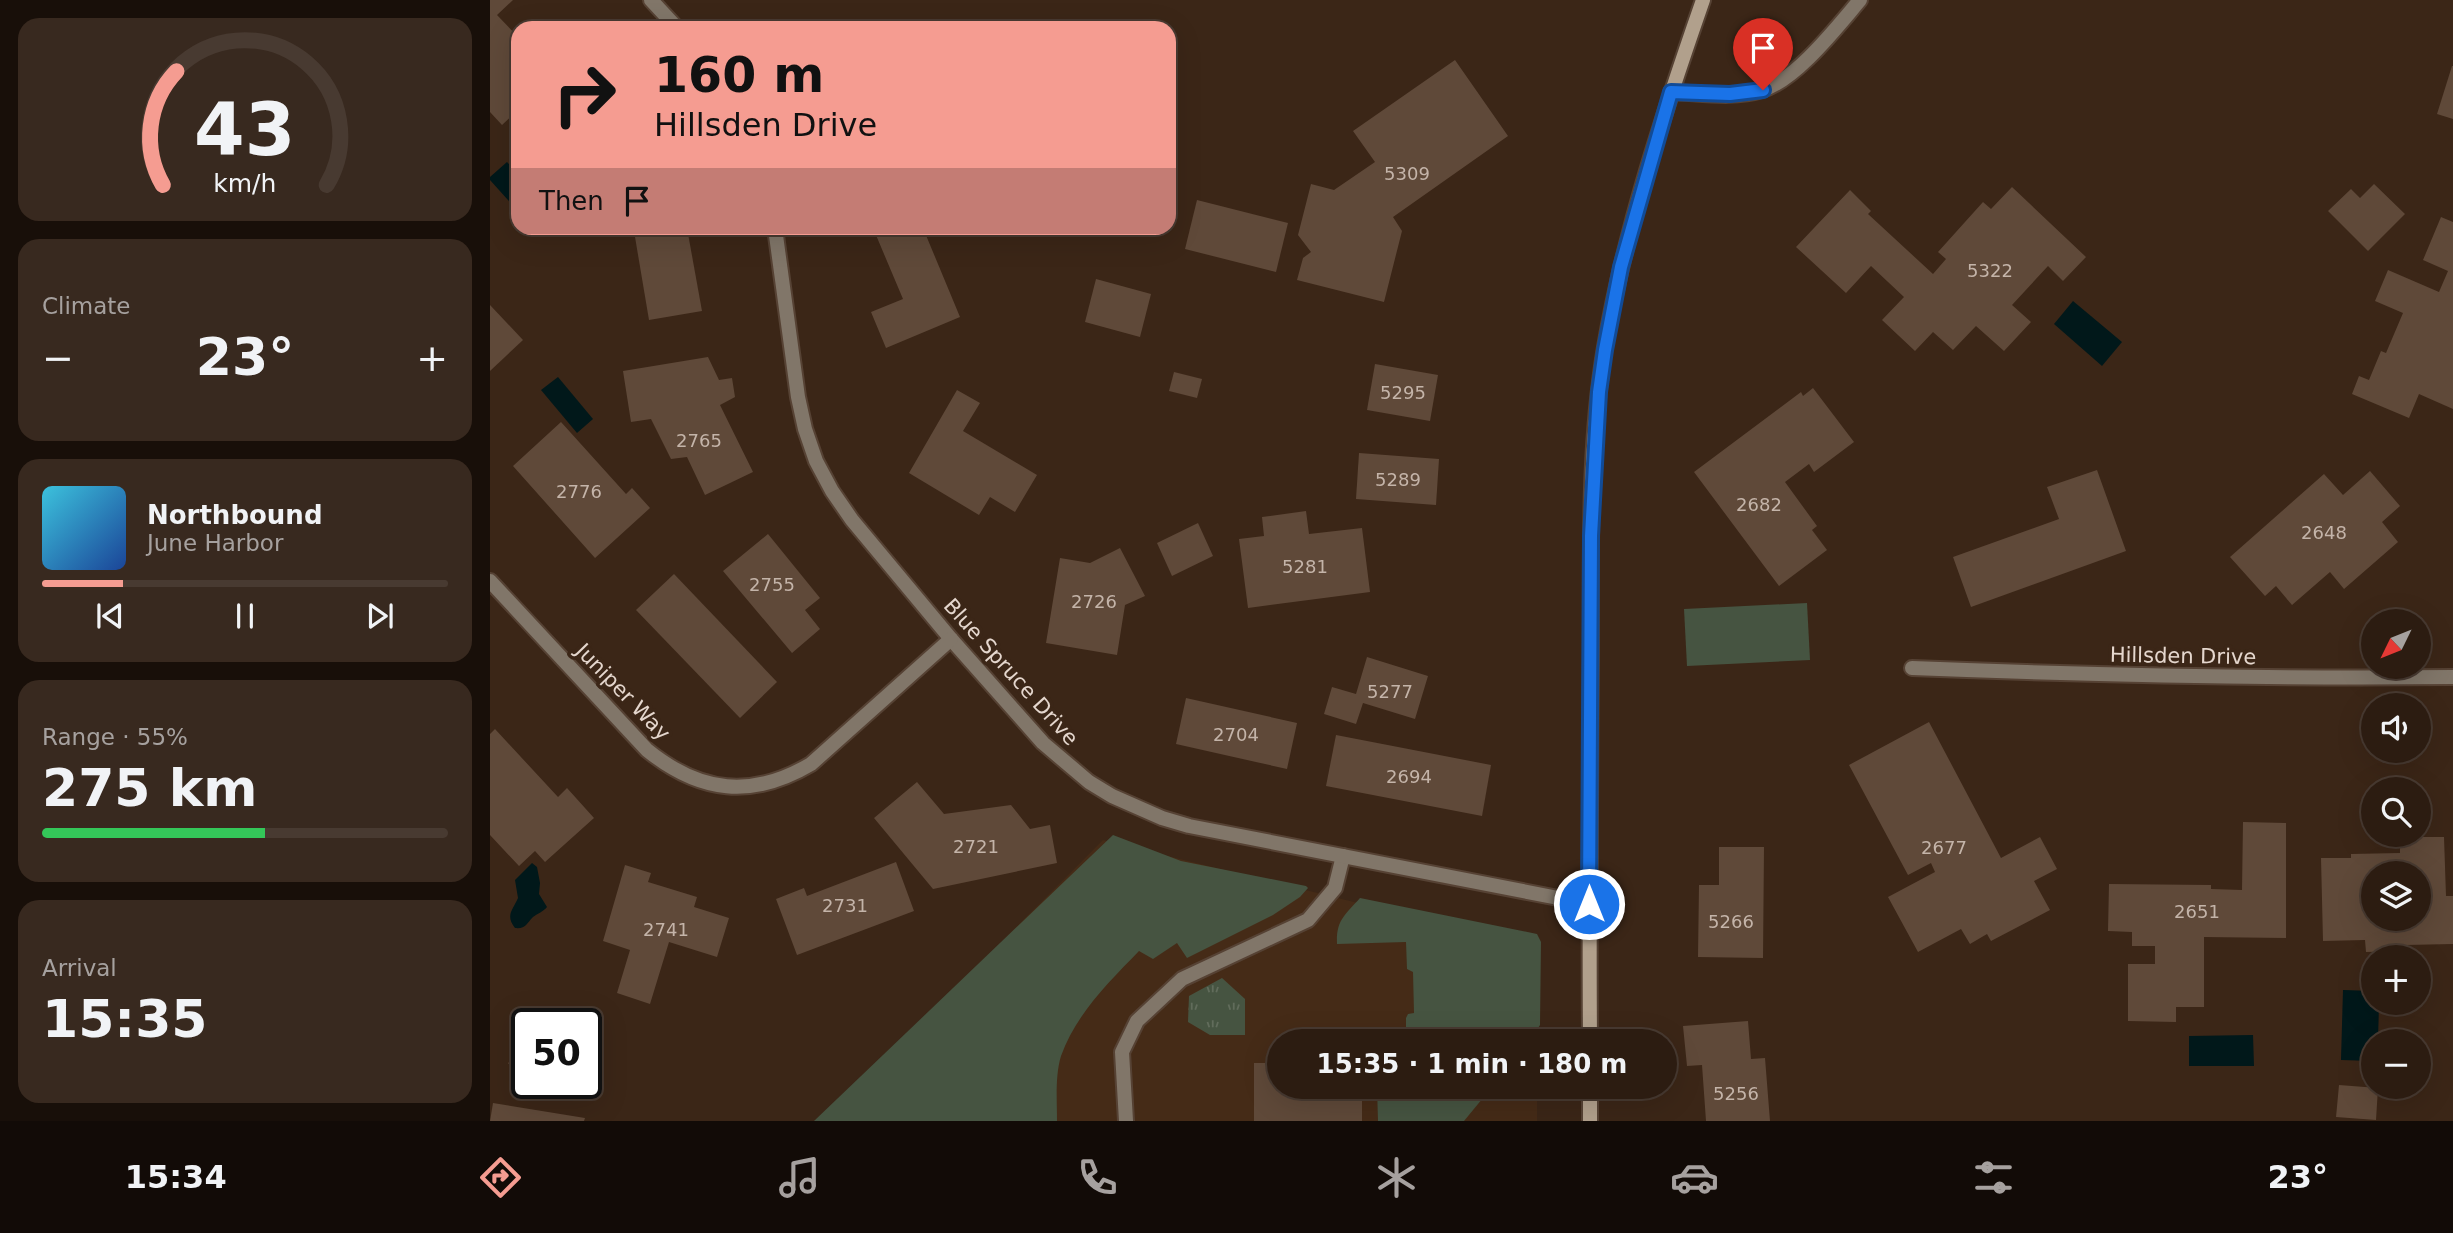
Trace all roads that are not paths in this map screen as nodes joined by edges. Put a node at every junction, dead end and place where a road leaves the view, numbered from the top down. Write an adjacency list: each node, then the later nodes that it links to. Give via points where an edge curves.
1 (651, 0): 4 (street)
2 (1703, 0): 5 (main road)
3 (1860, 0): 5 (street, via 1796,71 1763,90)
4 (670, 21)
5 (1671, 92): 12 (main road, via 1621,267 1599,392 1591,536)
6 (776, 235): 8 (street, Blue Spruce Drive, via 798,397 817,461 852,520)
7 (490, 581): 8 (street, Juniper Way, via 647,750 683,775 725,787 771,783 811,764)
8 (951, 639): 11 (street, Blue Spruce Drive, via 1043,743 1112,796 1189,826)
9 (1912, 668): 10 (street, Hillsden Drive, via 2288,679)
10 (2453, 677)
11 (1343, 856): 12 (street, Blue Spruce Drive); 15 (street, via 1335,888 1308,920 1182,979 1137,1021 1122,1052)
12 (1589, 904): 13 (main road)
13 (1590, 1029)
14 (1590, 1099): 16 (main road)
15 (1126, 1121)
16 (1590, 1121)

